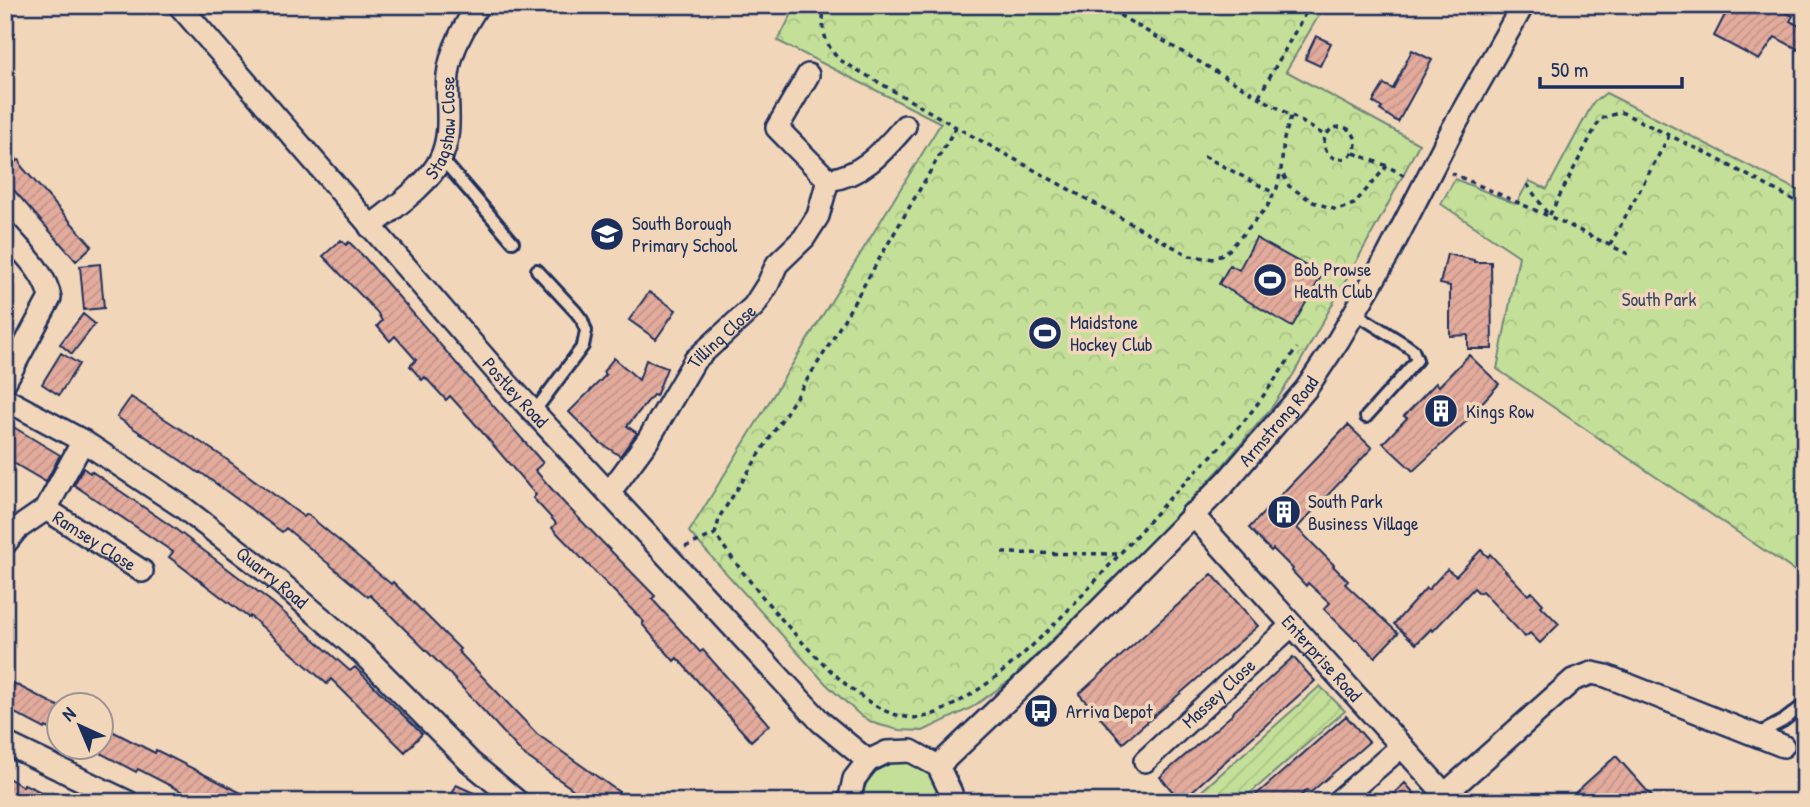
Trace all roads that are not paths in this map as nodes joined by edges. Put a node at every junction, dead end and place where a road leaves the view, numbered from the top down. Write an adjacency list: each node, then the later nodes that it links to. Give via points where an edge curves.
1 (179, 5): 8 (street, Postley Road)
2 (478, 5): 6 (street, Stagshaw Close, via 451,57 449,133)
3 (1524, 5): 12 (street, Armstrong Road)
4 (808, 75): 7 (street, via 777,128)
5 (905, 126): 7 (street, via 858,172)
6 (440, 158): 8 (street, Stagshaw Close, via 420,185); 10 (lane)
7 (828, 180): 18 (street, Tilling Close, via 818,216 804,238 777,264 754,306 695,360 648,440)
8 (370, 228): 15 (street, Postley Road)
9 (5, 232): 13 (street, via 40,274 50,298)
10 (513, 242)
11 (537, 270): 15 (lane, via 576,312 586,331 583,346)
12 (1355, 313): 16 (lane, via 1413,350 1417,360); 20 (street, Armstrong Road, via 1306,389 1226,482)
13 (5, 382)
14 (5, 399): 17 (street, Quarry Road)
15 (534, 412): 18 (street, Postley Road)
16 (1366, 417)
17 (83, 441): 19 (street); 33 (street, Quarry Road, via 181,506 276,579 363,654)
18 (609, 493): 29 (street, Postley Road, via 821,722)
19 (46, 509): 21 (street, via 17,529); 22 (street, Ramsey Close)
20 (1192, 514): 23 (street, Enterprise Road); 31 (street, Armstrong Road, via 1061,649)
21 (5, 544)
22 (142, 571)
23 (1292, 625): 27 (street, Enterprise Road); 30 (street, Massey Close)
24 (1805, 704): 25 (lane)
25 (1756, 735): 28 (street); 32 (street, via 1591,673 1553,696)
26 (5, 743): 34 (street)
27 (1402, 746): 32 (street, Enterprise Road); 37 (street)
28 (1783, 746)
29 (868, 761): 31 (street, via 887,752 911,751); 35 (street, via 854,779)
30 (1145, 761)
31 (938, 766): 36 (street, via 951,793)
32 (1448, 798)
33 (513, 800)
34 (128, 802)
35 (849, 802)
36 (950, 802)
37 (1337, 802)

